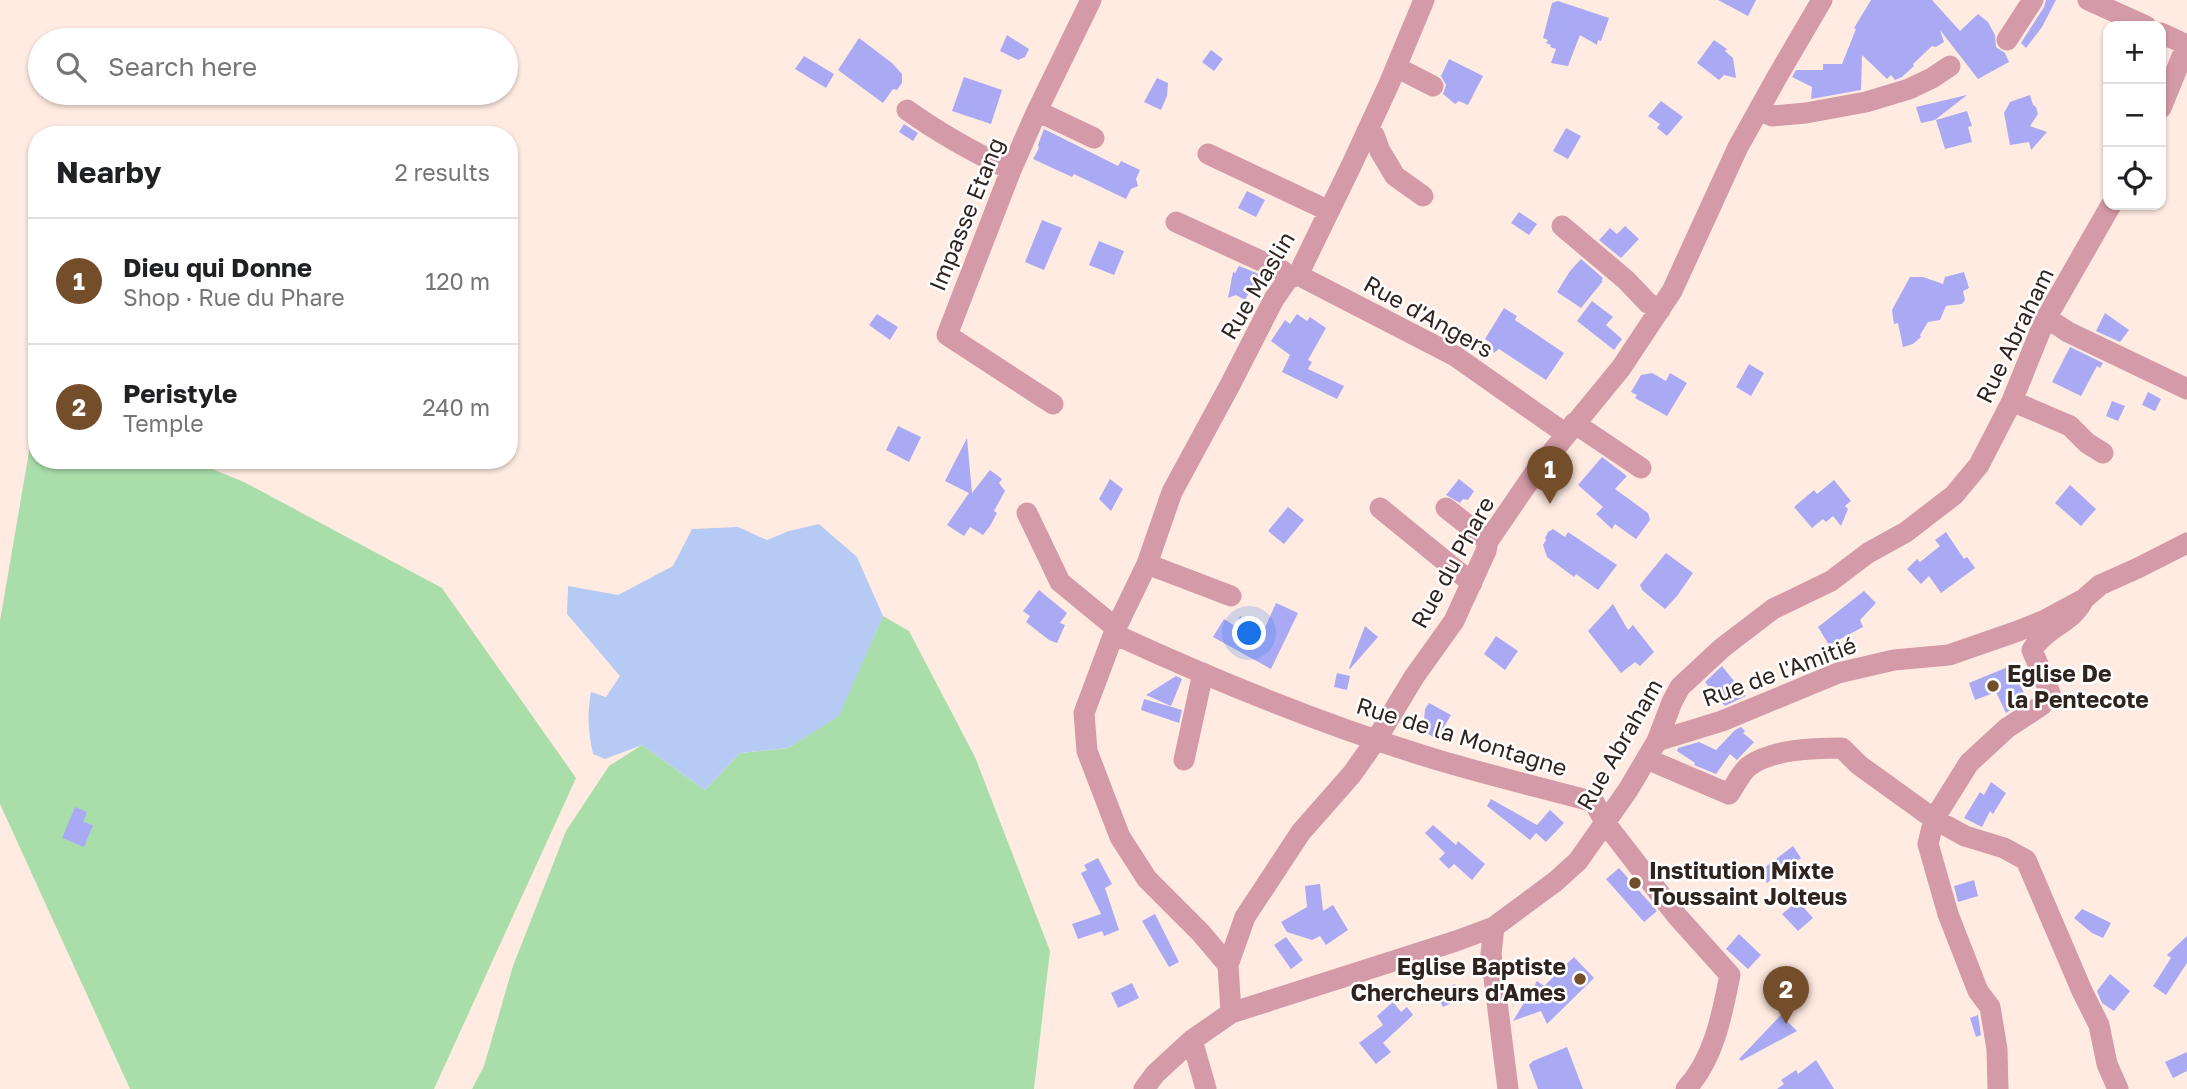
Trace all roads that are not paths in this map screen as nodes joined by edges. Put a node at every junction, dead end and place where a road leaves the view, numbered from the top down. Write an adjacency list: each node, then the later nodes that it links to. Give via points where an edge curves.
1 (1091, 0): 17 (street, Impasse Etang)
2 (1424, 0): 11 (street, Rue Maslin)
3 (1822, 0): 16 (street, Rue du Phare)
4 (2033, 0): 8 (street)
5 (2088, 0): 6 (street)
6 (2135, 21)
7 (2166, 35): 9 (street)
8 (2007, 40)
9 (2187, 45): 13 (street)
10 (1950, 66): 16 (street, via 1909,89 1846,107 1772,116)
11 (1396, 67): 12 (street); 18 (street, Rue Maslin)
12 (1433, 86)
13 (2179, 90): 14 (street)
14 (2166, 103)
15 (907, 110): 21 (street)
16 (1759, 110): 28 (street, Rue du Phare)
17 (1037, 111): 19 (street); 21 (street, Impasse Etang)
18 (1367, 131): 22 (street, via 1374,135 1395,176); 24 (street, Rue Maslin)
19 (1094, 138)
20 (1208, 154): 24 (street)
21 (1010, 170): 32 (street, Impasse Etang, via 947,335)
22 (1423, 196)
23 (2108, 210): 29 (street, Rue Abraham)
24 (1329, 211): 27 (street, Rue Maslin)
25 (1175, 222): 27 (street, Rue d'Angers)
26 (1562, 226): 28 (street)
27 (1293, 277): 33 (street, Rue d'Angers, via 1455,356); 41 (street, Rue Maslin, via 1273,299 1172,492)
28 (1660, 310): 33 (street, Rue du Phare, via 1621,368)
29 (2047, 318): 30 (street); 31 (street, Rue Abraham)
30 (2187, 389)
31 (2012, 401): 34 (street, via 2070,426); 48 (street, Rue Abraham, via 1979,465 1954,495 1897,538 1831,581 1773,610 1722,648 1680,687)
32 (1053, 404)
33 (1570, 428): 35 (street, Rue d'Angers); 39 (street, Rue du Phare)
34 (2103, 453)
35 (1641, 468)
36 (1380, 508): 42 (street)
37 (1446, 509): 39 (street)
38 (1027, 513): 45 (street, Rue de la Montagne, via 1060,582)
39 (1488, 541): 42 (street, Rue du Phare)
40 (2187, 543): 44 (street, Rue de l'Amitié, via 2100,585)
41 (1147, 564): 43 (street); 45 (street, Rue Maslin)
42 (1472, 583): 47 (street, Rue du Phare, via 1454,621)
43 (1231, 596)
44 (2084, 599): 48 (street, Rue de l'Amitié, via 2045,620 1949,655 1894,660 1838,673); 50 (street, via 2079,611 2039,639 2032,650 2050,693 2042,705 2007,728 1969,763)
45 (1115, 631): 46 (street, Rue de la Montagne); 53 (street, Rue Maslin, via 1084,713 1087,751 1120,837 1147,879)
46 (1203, 673): 47 (street, Rue de la Montagne); 49 (street)
47 (1376, 740): 51 (street, Rue de la Montagne, via 1594,802); 53 (street, Rue du Phare, via 1301,832 1245,917)
48 (1652, 750): 50 (street, via 1729,794 1747,767 1772,756 1842,748); 51 (street, Rue Abraham)
49 (1184, 760)
50 (1934, 819): 60 (street, via 1928,844 1948,914 1978,991 1990,1007); 61 (street, via 2026,860 2099,1025)
51 (1606, 824): 52 (street, Rue Abraham, via 1556,881); 59 (street, Rue de la Montagne, via 1677,916 1730,975 1720,1024 1698,1076)
52 (1494, 927): 54 (street, Rue Abraham); 58 (street, via 1491,954)
53 (1228, 965): 54 (street)
54 (1231, 1013): 55 (street, Rue Abraham)
55 (1192, 1040): 56 (street, Rue Abraham); 57 (street)
56 (1144, 1089)
57 (1206, 1089)
58 (1508, 1089)
59 (1686, 1089)
60 (1998, 1089)
61 (2118, 1089)

